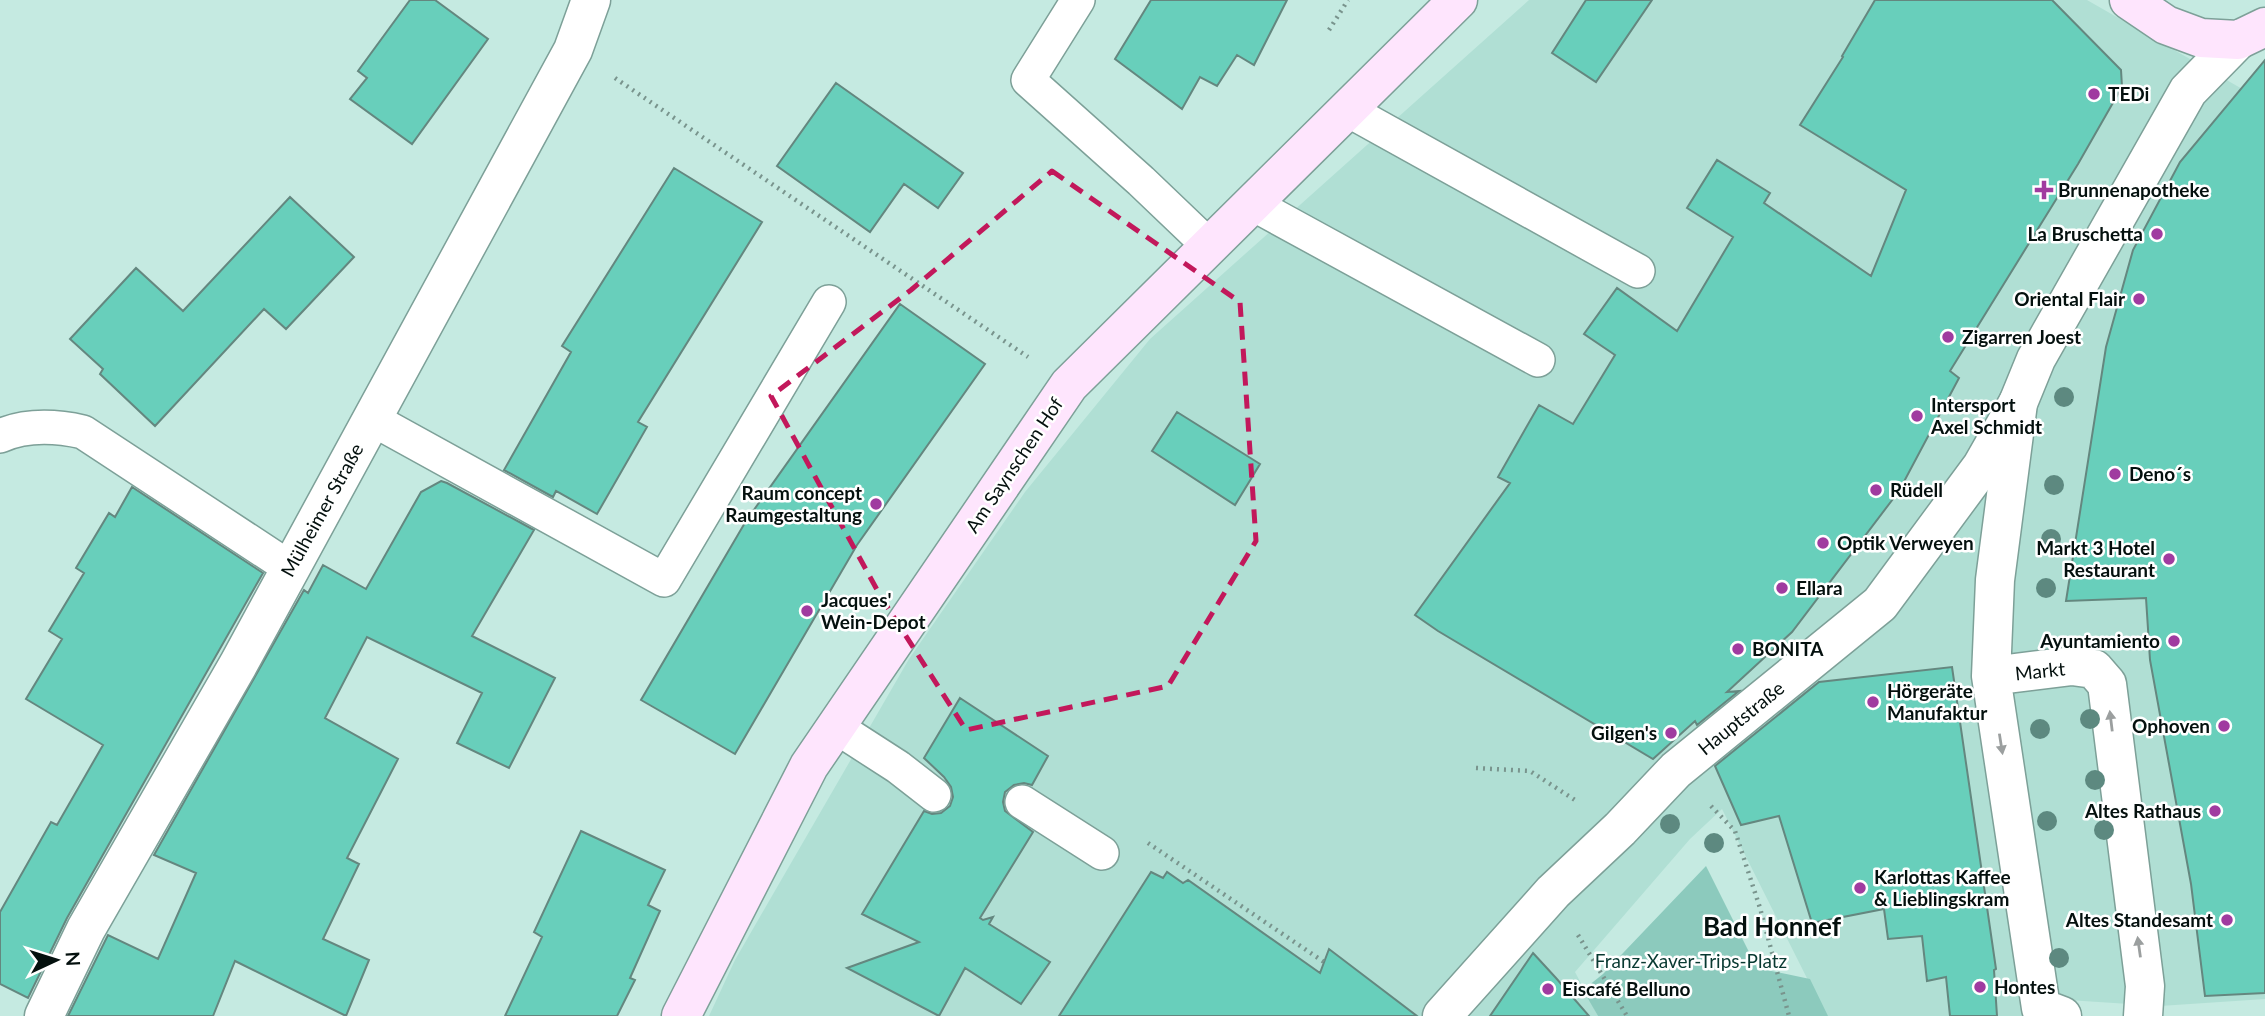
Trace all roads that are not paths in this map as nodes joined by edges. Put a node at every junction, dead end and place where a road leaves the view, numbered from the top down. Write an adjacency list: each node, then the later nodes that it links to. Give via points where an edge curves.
1 (591, 0): 13 (street, Mülheimer Straße, via 573,50)
2 (1077, 0): 8 (lane, via 1028,80)
3 (1458, 0): 6 (main road, Am Saynschen Hof)
4 (2129, 0): 5 (main road, via 2166,24 2201,38)
5 (2252, 34): 12 (street, Hauptstraße, via 2188,91 2036,359)
6 (1346, 109): 7 (main road, Am Saynschen Hof); 9 (lane)
7 (1251, 204): 8 (main road, Am Saynschen Hof); 11 (lane)
8 (1209, 246): 17 (main road, Am Saynschen Hof, via 1069,385)
9 (1638, 271)
10 (829, 302): 13 (lane, via 664,580)
11 (1538, 360)
12 (2018, 404): 16 (street, Hauptstraße, via 1995,580); 23 (street, Hauptstraße, via 1982,466 1880,604 1676,770 1553,892)
13 (372, 419): 15 (street, Mülheimer Straße)
14 (0, 436): 15 (lane, via 40,427 83,432)
15 (290, 568): 21 (street, Mülheimer Straße, via 86,929)
16 (1991, 676): 24 (street, Markt, one-way to 24, via 2041,1008); 25 (street, Markt, one-way to 16, via 2146,986 2107,684 2094,669 2072,666)
17 (836, 727): 18 (lane); 22 (main road, Am Saynschen Hof, via 809,766)
18 (934, 795)
19 (1022, 802): 20 (lane)
20 (1102, 853)
21 (44, 1016)
22 (681, 1016)
23 (1442, 1016)
24 (2062, 1016)
25 (2145, 1016)

